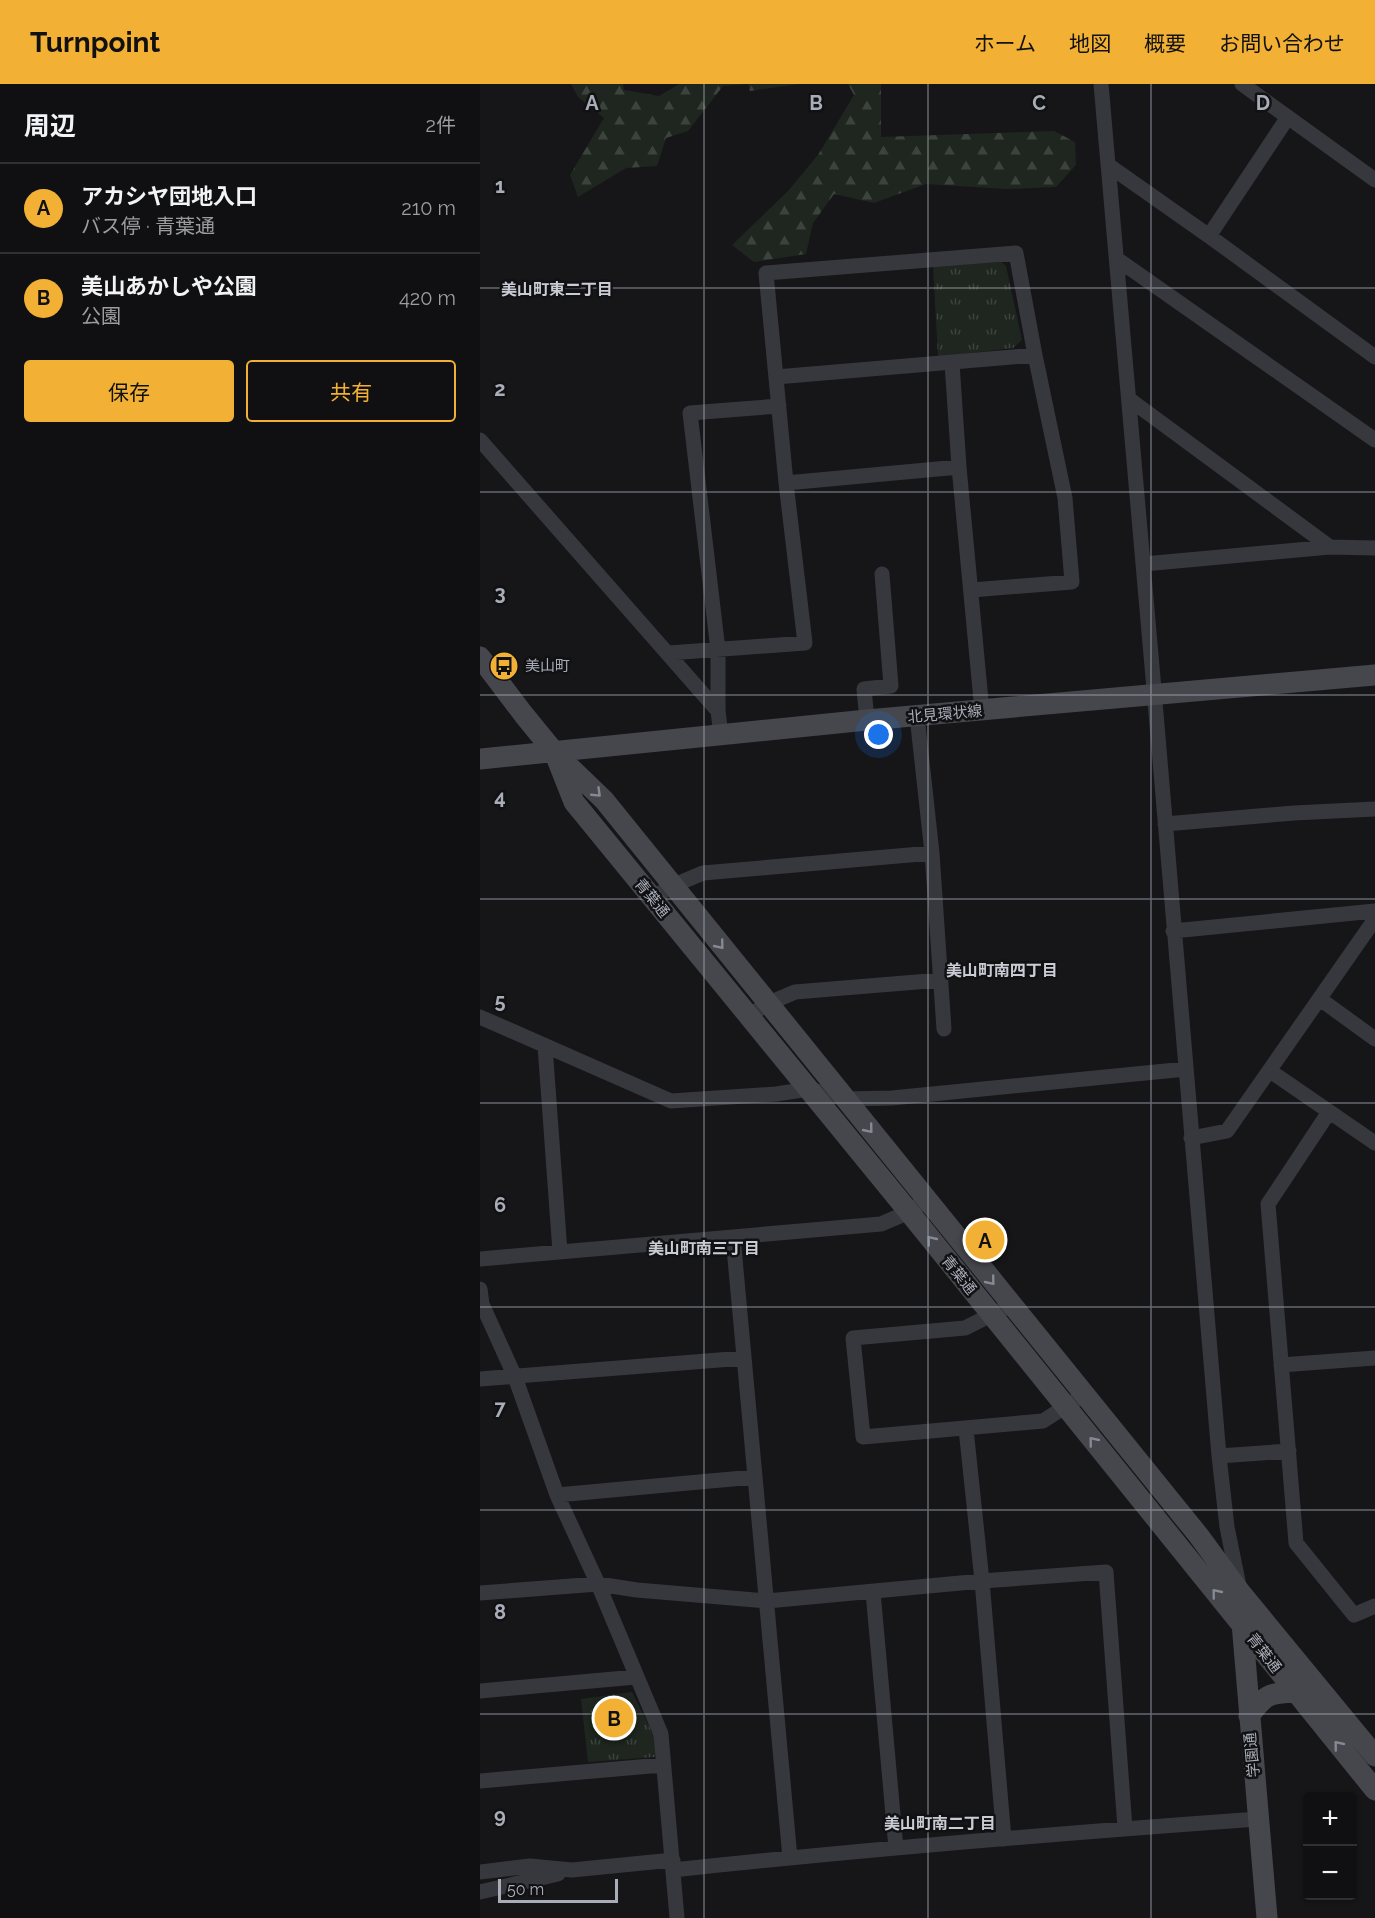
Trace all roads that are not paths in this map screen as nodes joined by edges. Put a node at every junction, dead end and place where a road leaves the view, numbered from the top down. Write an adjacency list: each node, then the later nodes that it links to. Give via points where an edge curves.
1 (1101, 84): 4 (street)
2 (1242, 84): 3 (street)
3 (1288, 117): 5 (street); 6 (street)
4 (1108, 165): 6 (street); 7 (street)
5 (1375, 180)
6 (1209, 236): 9 (street)
7 (1117, 259): 12 (street); 15 (street)
8 (1035, 355): 10 (street); 11 (street, via 1016,253 766,273); 22 (street, via 1065,498 1072,582)
9 (1375, 357)
10 (952, 363): 11 (street); 16 (street)
11 (776, 377): 13 (street)
12 (1130, 399): 18 (street); 20 (street)
13 (779, 406): 17 (street); 23 (street, via 690,413)
14 (480, 440): 24 (street)
15 (1375, 440)
16 (959, 467): 17 (street); 22 (street)
17 (786, 483): 23 (street, via 806,643)
18 (1330, 548): 19 (street); 20 (street)
19 (1375, 548)
20 (1144, 564): 27 (street)
21 (882, 574): 31 (street, via 891,686 864,689)
22 (971, 590): 29 (street)
23 (718, 650): 24 (street); 28 (street)
24 (669, 653): 28 (street)
25 (480, 657): 33 (street, 青葉通)
26 (1375, 675): 27 (street, 北見環状線)
27 (1153, 696): 29 (street, 北見環状線); 36 (street)
28 (718, 711): 32 (street)
29 (982, 711): 30 (street, 北見環状線)
30 (917, 716): 31 (street, 北見環状線); 37 (street)
31 (867, 720): 32 (street, 北見環状線)
32 (721, 735): 33 (street, 北見環状線)
33 (555, 753): 34 (street, 北見環状線); 38 (street, 青葉通, one-way to 38, via 604,800); 39 (street, 青葉通, via 574,802)
34 (480, 759)
35 (1375, 809): 36 (street)
36 (1165, 824): 41 (street)
37 (932, 853): 38 (street, via 703,873); 42 (street)
38 (672, 886): 39 (street); 44 (street, 青葉通, one-way to 44)
39 (652, 898): 46 (street, 青葉通)
40 (1375, 918): 41 (street); 43 (street)
41 (1173, 931): 50 (street)
42 (941, 980): 44 (street, via 795,992); 47 (street)
43 (1320, 999): 48 (street); 51 (street)
44 (767, 1004): 46 (street); 53 (street, 青葉通)
45 (480, 1017): 49 (street)
46 (749, 1017): 52 (street, 青葉通)
47 (944, 1029)
48 (1375, 1039)
49 (545, 1046): 52 (street, via 671,1101); 59 (street)
50 (1186, 1068): 53 (street, via 903,1097); 55 (street)
51 (1270, 1071): 54 (street); 55 (street, via 1227,1131)
52 (809, 1089): 53 (street); 57 (street, 青葉通)
53 (845, 1099): 57 (street, 青葉通, one-way to 57)
54 (1329, 1112): 56 (street); 66 (street, via 1268,1204)
55 (1191, 1138): 73 (street)
56 (1375, 1143)
57 (917, 1206): 58 (street, via 881,1224); 62 (street, 青葉通, one-way to 62); 63 (street, 青葉通, one-way to 57)
58 (733, 1238): 59 (street); 64 (street)
59 (560, 1252): 60 (street)
60 (480, 1259)
61 (480, 1289): 67 (street, via 482,1304)
62 (1011, 1305): 63 (street); 69 (street, 青葉通)
63 (991, 1315): 70 (street, 青葉通); 71 (street, via 965,1328 853,1338 863,1437)
64 (744, 1358): 67 (street); 74 (street)
65 (1375, 1358): 66 (street)
66 (1281, 1365): 72 (street)
67 (515, 1377): 68 (street); 75 (street)
68 (480, 1379)
69 (1085, 1394): 70 (street); 79 (street, 青葉通)
70 (1065, 1407): 71 (street, via 1043,1421); 83 (street, 青葉通, one-way to 70)
71 (966, 1429): 76 (street)
72 (1288, 1451): 73 (street); 82 (street, via 1296,1543 1354,1615)
73 (1219, 1456): 79 (street)
74 (754, 1477): 75 (street); 81 (street)
75 (557, 1495): 77 (street)
76 (982, 1581): 78 (street); 93 (street, via 1106,1572); 94 (street)
77 (597, 1584): 80 (street); 81 (street); 84 (street)
78 (873, 1592): 81 (street); 95 (street)
79 (1240, 1592): 83 (street, 学園通); 88 (street, 青葉通)
80 (480, 1593)
81 (767, 1600): 96 (street)
82 (1375, 1606)
83 (1242, 1624): 86 (street, 青葉通); 87 (street, 学園通)
84 (636, 1677): 85 (street); 89 (street, via 661,1734)
85 (480, 1691)
86 (1295, 1692): 87 (street, via 1275,1693 1261,1700); 91 (street, 青葉通, one-way to 86)
87 (1248, 1716): 92 (street, 学園通)
88 (1375, 1754)
89 (662, 1765): 90 (street); 97 (street)
90 (480, 1781)
91 (1375, 1790)
92 (1258, 1819): 93 (street); 102 (street, 学園通)
93 (1125, 1828): 94 (street)
94 (1004, 1839): 95 (street)
95 (896, 1848): 96 (street)
96 (790, 1858): 97 (street)
97 (673, 1865): 98 (street); 101 (street)
98 (572, 1870): 99 (street, via 530,1866); 100 (street)
99 (480, 1872)
100 (480, 1892)
101 (677, 1918)
102 (1267, 1918)

